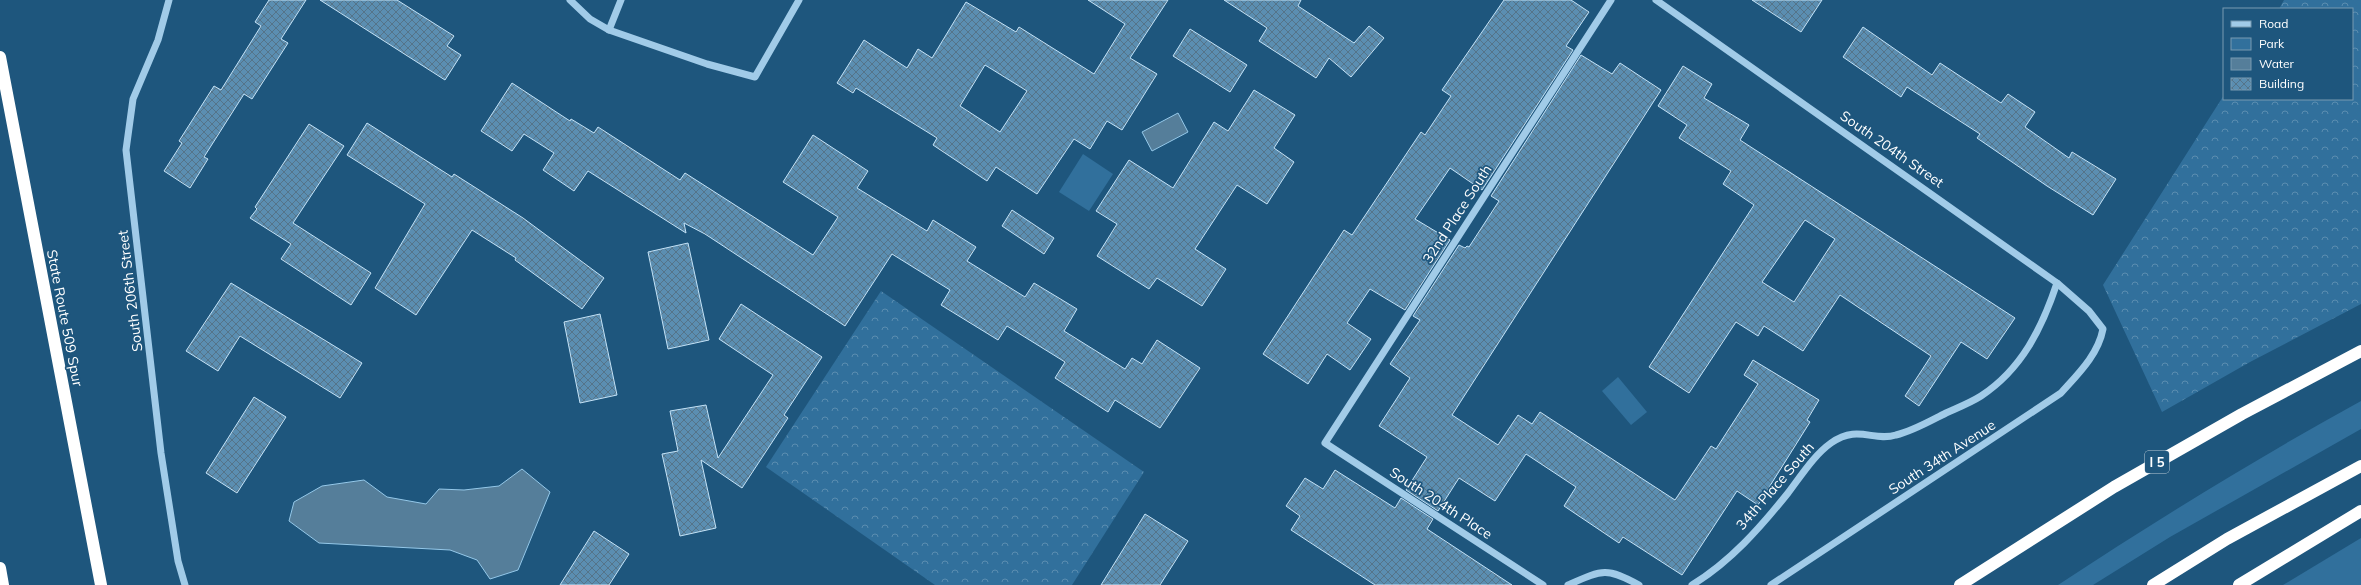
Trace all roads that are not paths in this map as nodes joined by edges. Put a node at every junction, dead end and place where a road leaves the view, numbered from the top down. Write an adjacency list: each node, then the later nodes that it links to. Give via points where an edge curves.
1 (169, 0): 18 (street, South 206th Street, via 158,40 132,98 126,150 162,454 178,561)
2 (570, 0): 7 (street, via 590,19)
3 (621, 0): 7 (street)
4 (799, 0): 7 (street, via 756,77 707,64)
5 (1611, 0): 12 (street, 32nd Place South)
6 (1656, 0): 9 (street, South 204th Street)
7 (609, 30)
8 (0, 57): 17 (highway, State Route 509 Spur)
9 (2057, 283): 10 (street, South 204th Street, via 2089,311); 22 (street, 34th Place South, via 2048,310 2031,344 2014,368 1996,385 1980,397 1895,436 1860,432 1832,442 1819,453 1784,498 1730,558)
10 (2103, 330): 23 (street, South 34th Avenue, via 2101,342 2086,366 2061,393)
11 (2361, 351): 24 (highway, I 5, via 2242,414 2114,487)
12 (1325, 443): 19 (street, South 204th Place)
13 (2361, 466): 25 (highway, via 2227,539)
14 (2361, 511): 26 (highway)
15 (0, 568): 16 (highway)
16 (3, 585)
17 (101, 585)
18 (185, 585)
19 (1543, 585)
20 (1568, 585): 21 (street, via 1596,572 1609,572 1619,574)
21 (1639, 585)
22 (1692, 585)
23 (1771, 585)
24 (1960, 585)
25 (2153, 585)
26 (2239, 585)

